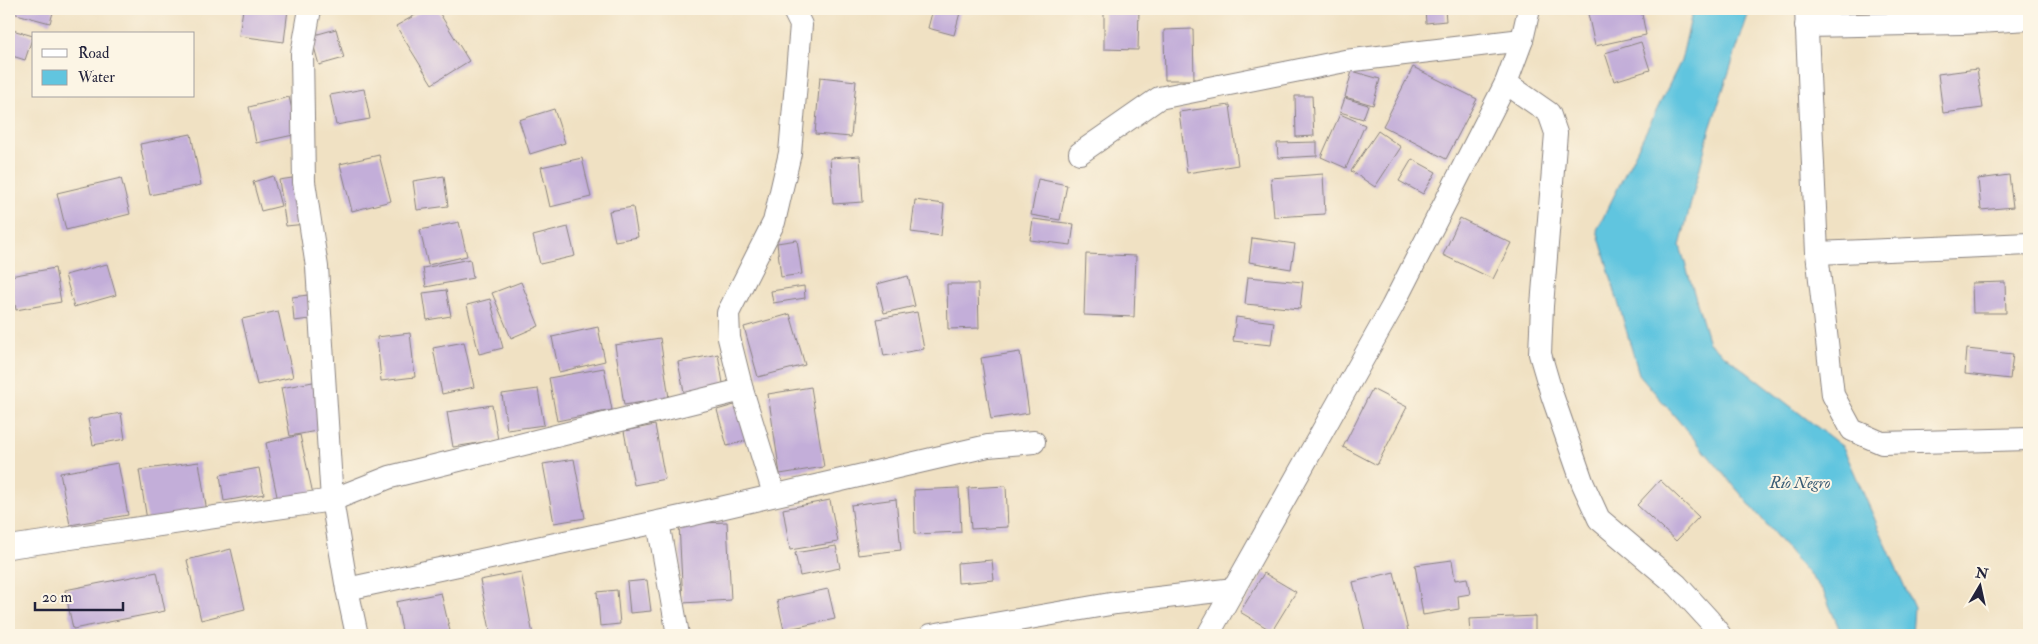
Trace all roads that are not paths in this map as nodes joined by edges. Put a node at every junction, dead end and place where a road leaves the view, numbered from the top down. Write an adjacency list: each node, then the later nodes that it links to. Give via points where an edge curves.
1 (310, 9): 15 (street, via 302,54 304,182 317,267)
2 (793, 9): 11 (street, via 801,26 790,153 774,222 728,313 729,338)
3 (1529, 9): 6 (street)
4 (1806, 18): 5 (street, via 1962,23); 10 (street)
5 (2029, 19)
6 (1522, 40): 7 (street); 8 (street, via 1345,61 1159,98)
7 (1506, 83): 19 (street, via 1392,307); 24 (street, via 1549,113 1556,133 1540,354 1583,484 1600,519 1677,585)
8 (1080, 153)
9 (2029, 244): 10 (street)
10 (1816, 253): 12 (street, via 1833,395 1852,430 1882,443)
11 (742, 390): 14 (street); 15 (street, via 390,477)
12 (2029, 439)
13 (1034, 442): 14 (street, via 988,446)
14 (774, 494): 16 (street)
15 (332, 500): 17 (street); 18 (street)
16 (658, 522): 18 (street); 21 (street)
17 (9, 547)
18 (346, 589): 20 (street)
19 (1234, 589): 22 (street, via 1116,603); 23 (street)
20 (357, 635)
21 (678, 635)
22 (931, 635)
23 (1208, 635)
24 (1720, 635)

